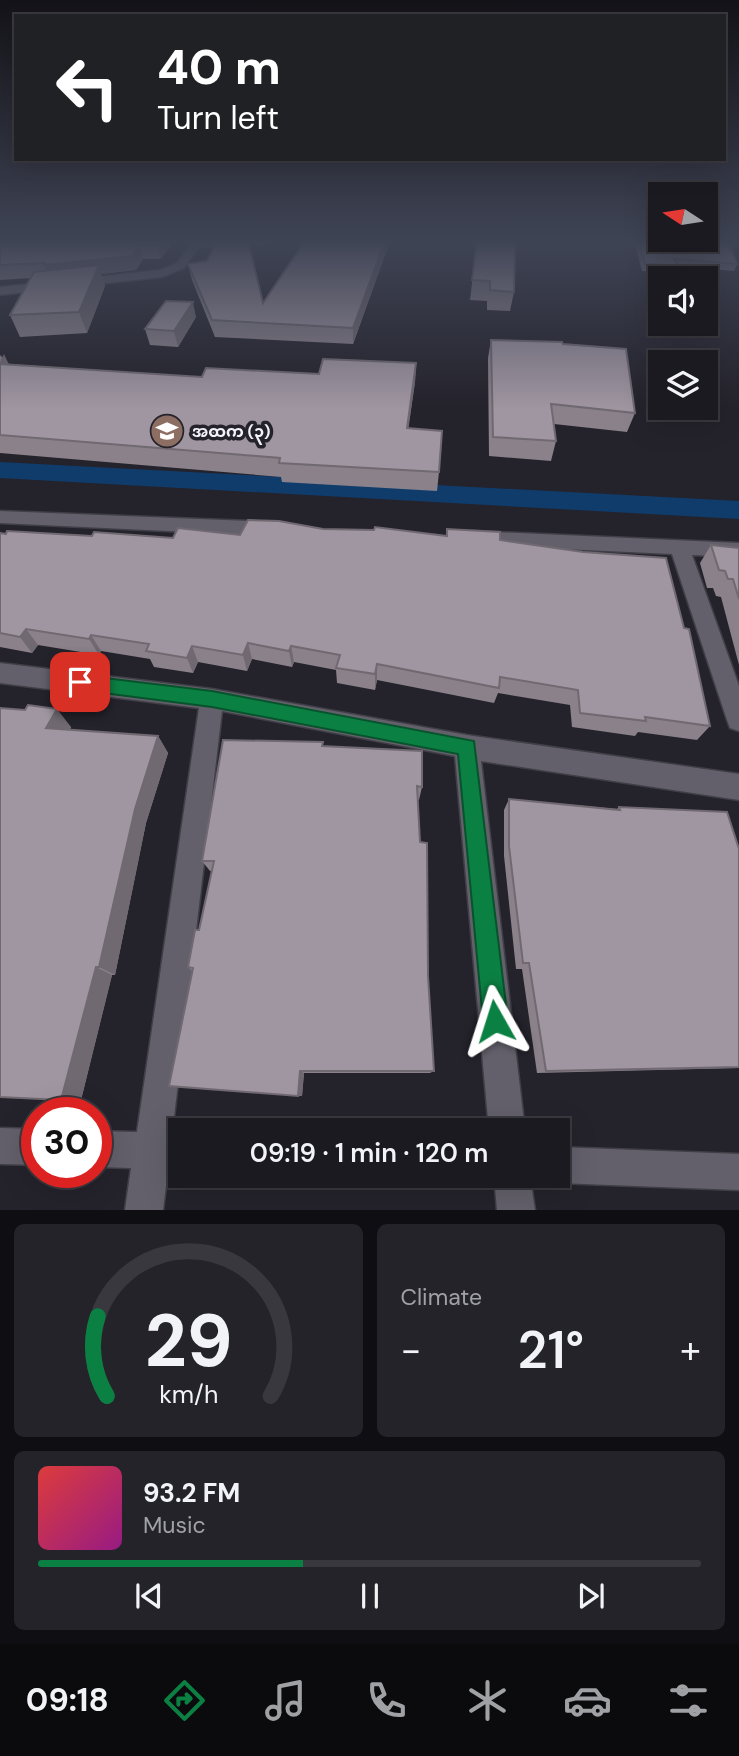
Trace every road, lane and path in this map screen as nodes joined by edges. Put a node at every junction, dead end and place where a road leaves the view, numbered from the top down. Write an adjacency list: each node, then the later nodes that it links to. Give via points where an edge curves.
1 (0, 517): 2 (street)
2 (291, 530)
3 (457, 537): 4 (street)
4 (679, 547): 5 (street); 8 (street)
5 (739, 550)
6 (0, 673): 7 (street)
7 (212, 699): 9 (street); 15 (street)
8 (739, 720)
9 (467, 747): 10 (street); 11 (street)
10 (739, 787)
11 (506, 1118)
12 (0, 1146): 13 (street)
13 (21, 1147)
14 (112, 1149): 15 (street)
15 (167, 1151): 19 (street)
16 (570, 1165): 17 (street)
17 (739, 1172)
18 (513, 1188): 20 (street)
19 (144, 1210)
20 (516, 1210)

